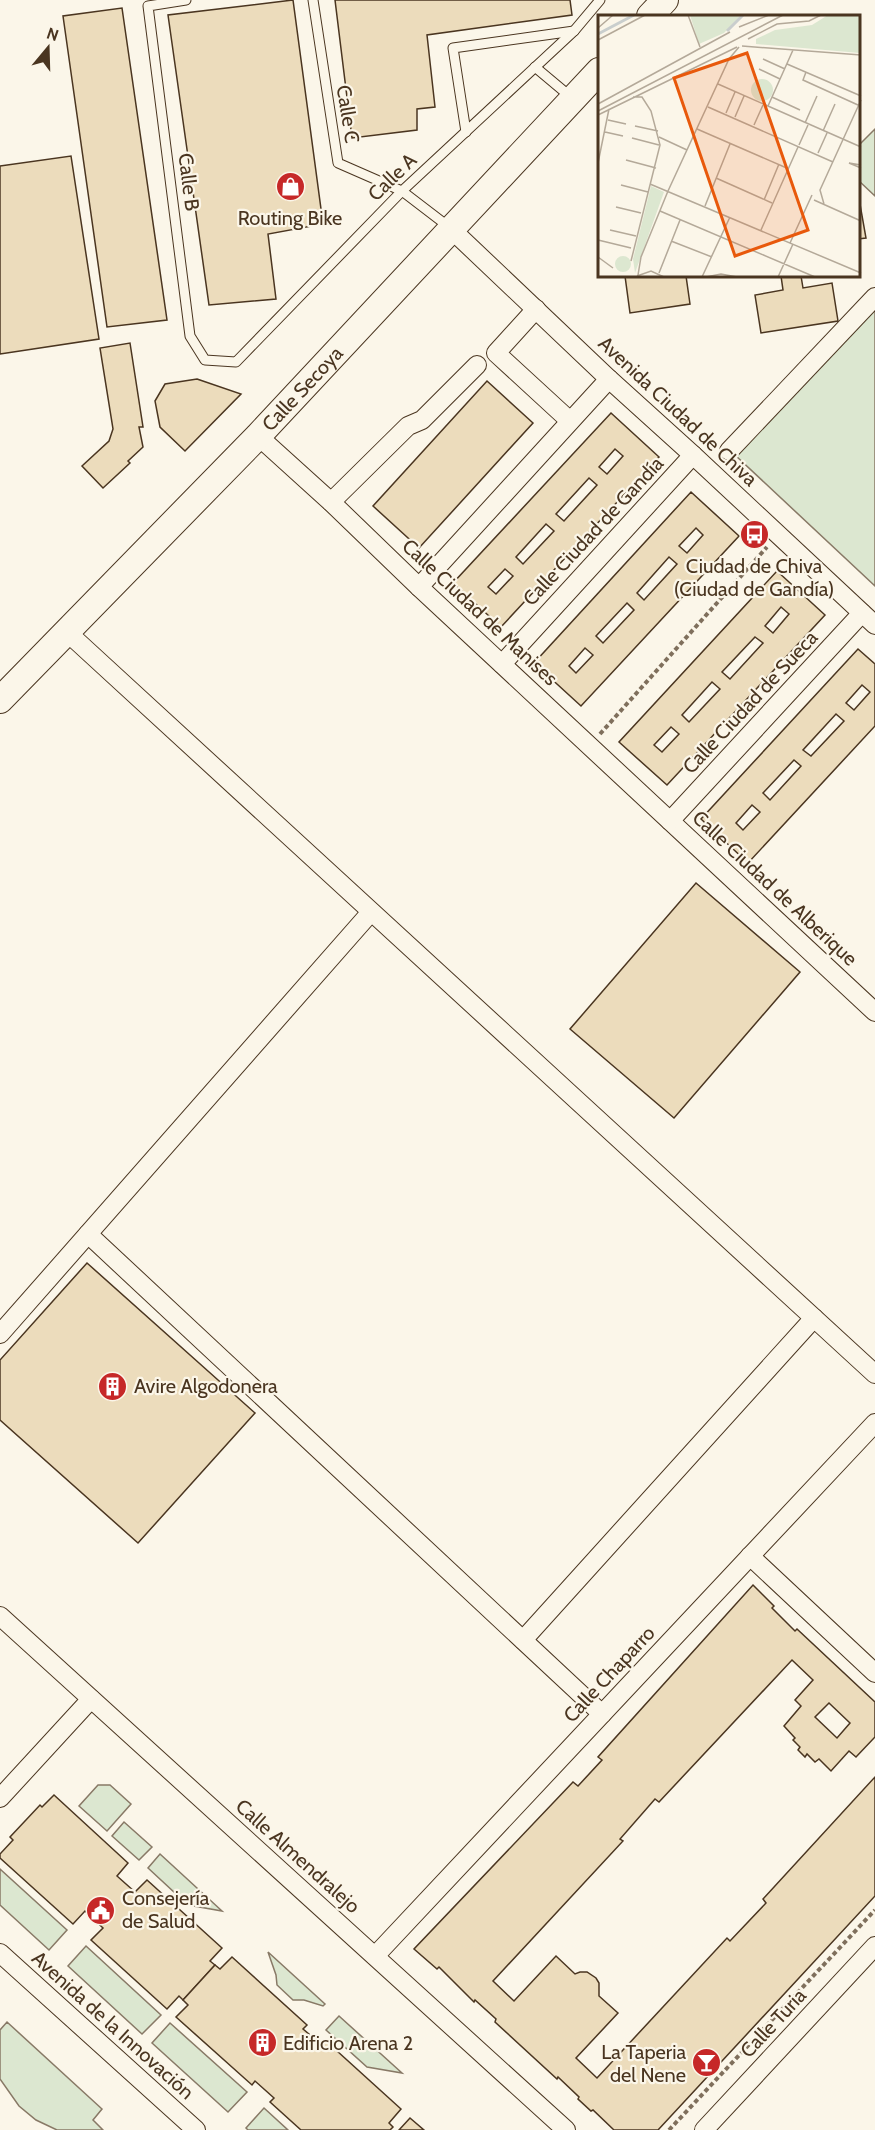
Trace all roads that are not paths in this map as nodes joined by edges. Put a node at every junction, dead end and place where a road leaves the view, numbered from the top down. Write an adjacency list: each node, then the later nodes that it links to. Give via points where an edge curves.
1 (186, 0): 15 (lane, Calle B, via 148,6 190,336)
2 (313, 0): 11 (lane, Calle C, via 338,163)
3 (600, 0): 6 (lane, Calle A)
4 (665, 0): 5 (main road)
5 (651, 15)
6 (574, 31): 7 (lane, Calle A); 10 (lane, via 453,48)
7 (534, 67): 9 (lane); 10 (lane, Calle A)
8 (598, 72): 9 (main road, Calle Secoya)
9 (573, 99): 12 (main road, Calle Secoya)
10 (465, 132): 11 (lane, Calle A)
11 (402, 191): 12 (lane); 15 (lane, Calle A, via 236,362)
12 (450, 228): 14 (street, Avenida Ciudad de Chiva); 19 (main road, Calle Secoya)
13 (875, 297): 20 (street)
14 (536, 309): 17 (street, Avenida Ciudad de Chiva); 18 (street, via 496,353)
15 (205, 360)
16 (477, 365): 22 (street)
17 (609, 379): 18 (street); 21 (street, Avenida Ciudad de Chiva)
18 (570, 421): 23 (street)
19 (258, 436): 22 (street, Calle Ciudad de Manises); 25 (main road, Calle Secoya)
20 (729, 451)
21 (693, 455): 24 (street, Avenida Ciudad de Chiva); 26 (street, Calle Ciudad de Gandía)
22 (331, 502): 23 (street, Calle Ciudad de Manises)
23 (419, 587): 26 (street, Calle Ciudad de Manises)
24 (868, 619): 28 (street, Calle Ciudad de Sueca)
25 (67, 632): 27 (main road, Calle Secoya); 29 (street)
26 (502, 664): 28 (street, Calle Ciudad de Manises)
27 (0, 700)
28 (670, 821): 30 (street, Calle Ciudad de Alberique)
29 (371, 912): 31 (street); 32 (street)
30 (875, 1012)
31 (88, 1234): 33 (street); 38 (street)
32 (814, 1318): 34 (street); 38 (street)
33 (0, 1334)
34 (875, 1374)
35 (875, 1423): 36 (street, Calle Chaparro)
36 (750, 1556): 39 (street); 41 (street, Calle Chaparro)
37 (0, 1616): 40 (street, Calle Almendralejo)
38 (523, 1640): 41 (street)
39 (875, 1673)
40 (91, 1699): 42 (street); 45 (street, Calle Almendralejo)
41 (602, 1714): 45 (street, Calle Chaparro)
42 (0, 1798)
43 (875, 1946): 48 (street, Calle Turia)
44 (0, 1953): 46 (street, Avenida de la Innovación)
45 (375, 1956): 47 (street, Calle Almendralejo)
46 (196, 2130)
47 (566, 2130)
48 (705, 2130)

